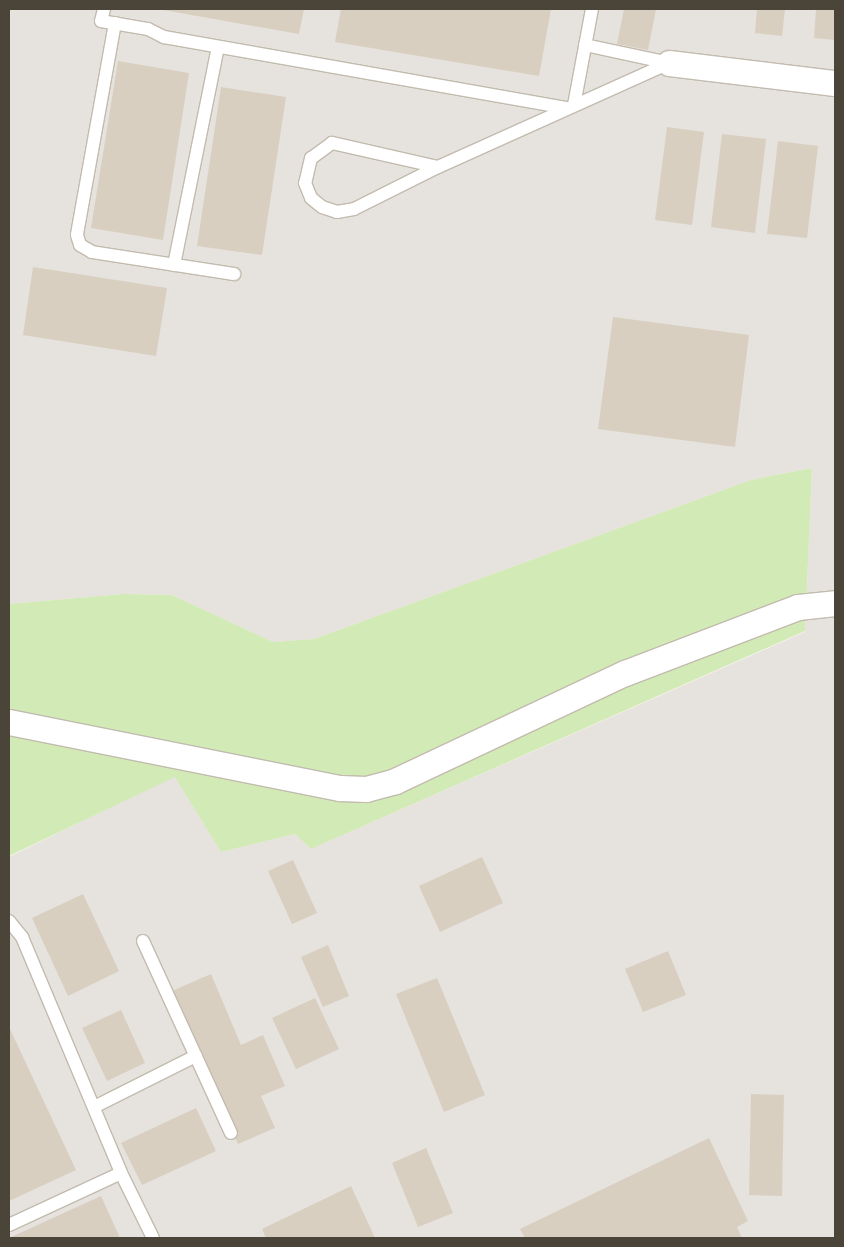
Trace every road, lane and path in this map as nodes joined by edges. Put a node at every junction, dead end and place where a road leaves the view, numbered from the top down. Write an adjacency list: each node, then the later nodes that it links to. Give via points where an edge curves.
1 (104, 9): 3 (lane, via 101,22)
2 (592, 9): 4 (lane)
3 (115, 23): 5 (lane); 10 (lane, via 77,235 80,245 92,252)
4 (585, 45): 6 (lane); 8 (lane)
5 (218, 47): 8 (lane); 10 (lane)
6 (669, 63): 7 (street); 8 (lane)
7 (835, 83)
8 (570, 107): 9 (lane)
9 (438, 167): 9 (lane, via 346,212 316,204 305,183 310,158 332,143)
10 (174, 265): 11 (lane)
11 (234, 274)
12 (835, 603): 13 (street, via 798,608 625,674 396,782 366,789 340,788)
13 (9, 722)
14 (9, 922): 17 (lane, via 22,937)
15 (143, 941): 16 (lane)
16 (196, 1056): 17 (lane); 18 (lane)
17 (94, 1107): 19 (lane)
18 (231, 1133)
19 (121, 1173): 20 (lane); 21 (lane)
20 (9, 1225)
21 (153, 1238)

